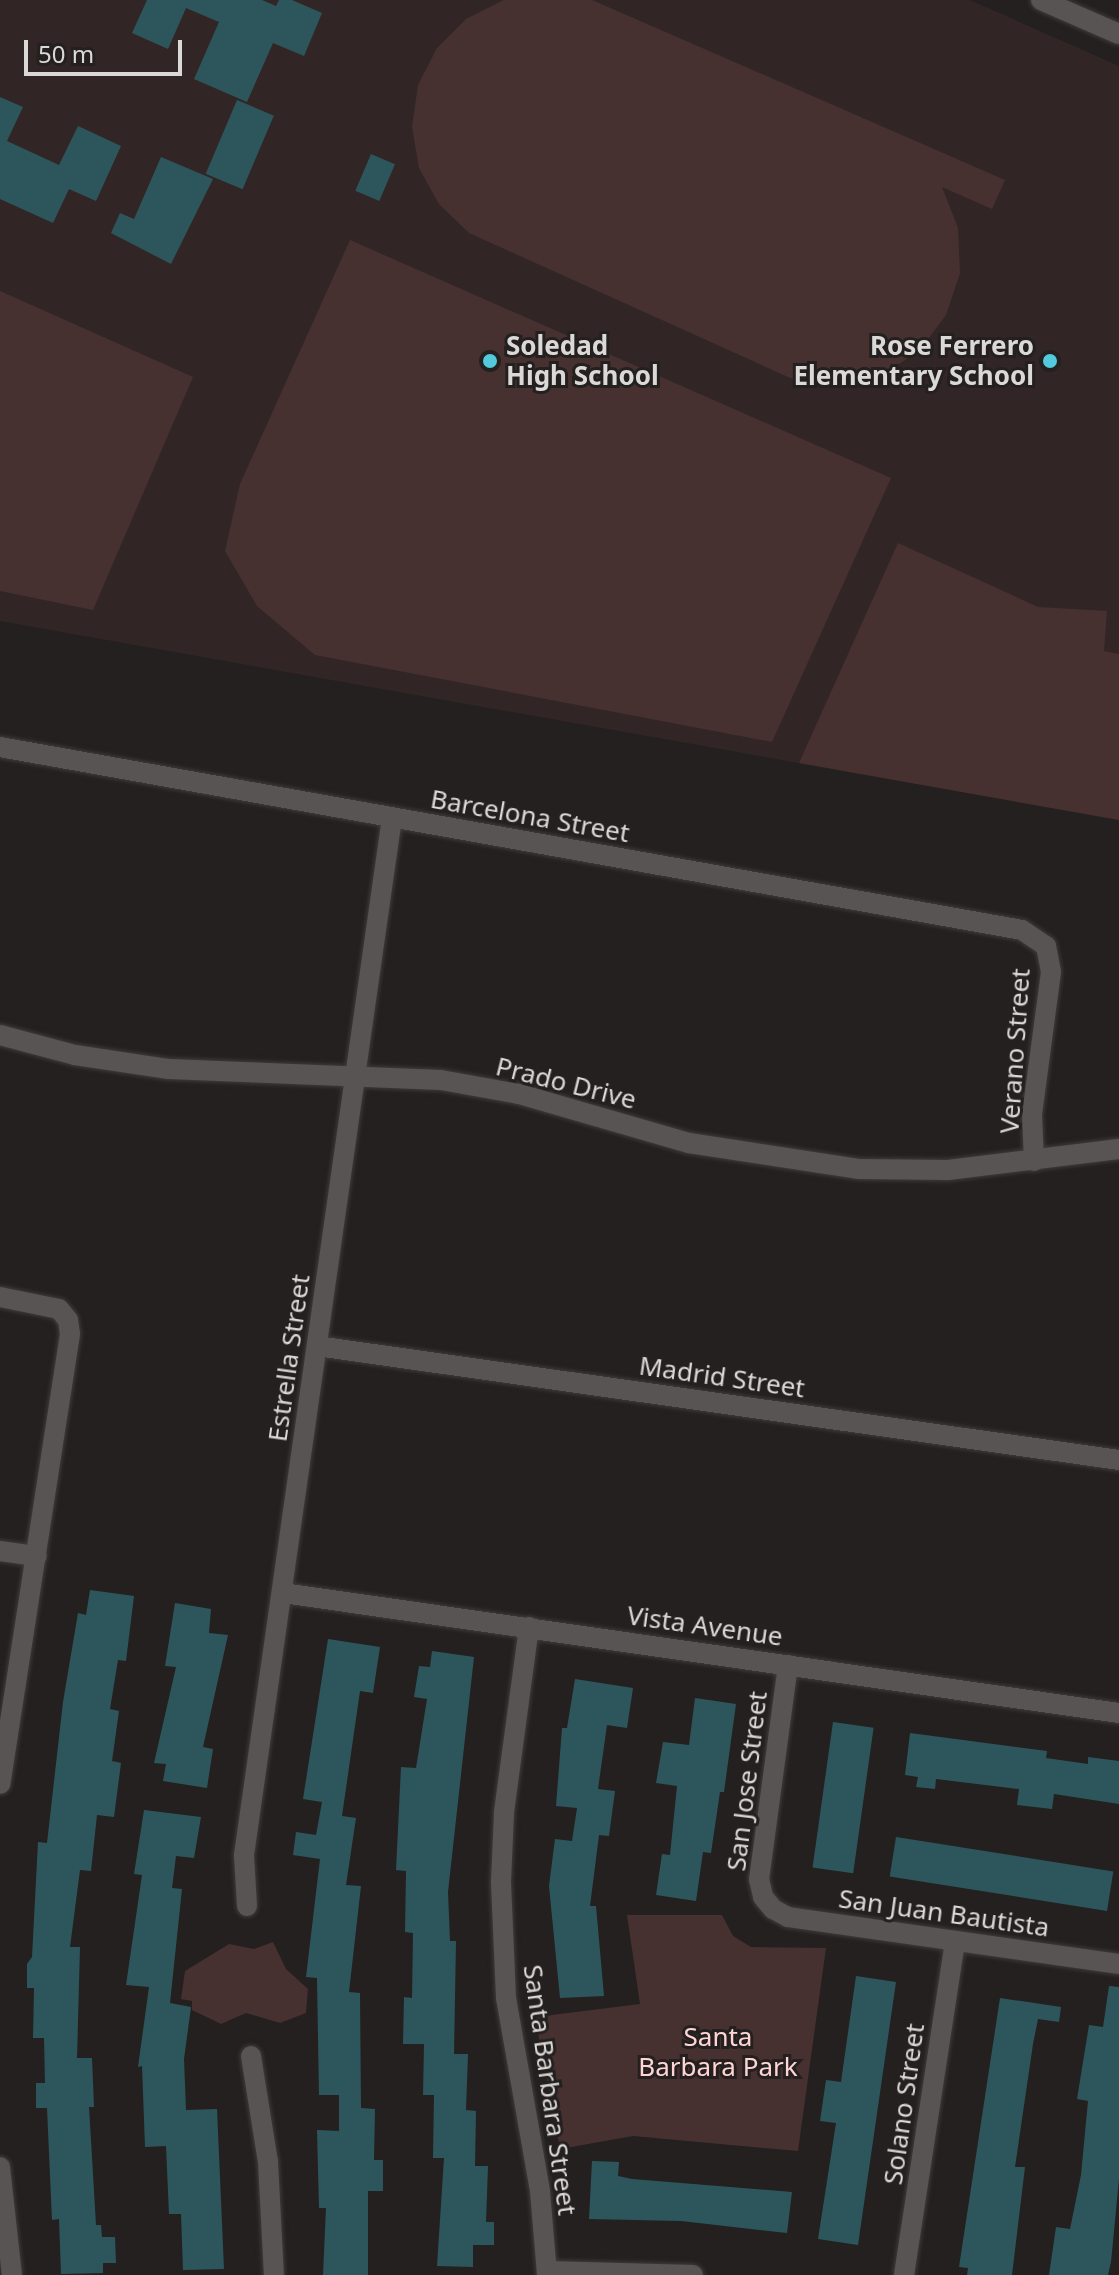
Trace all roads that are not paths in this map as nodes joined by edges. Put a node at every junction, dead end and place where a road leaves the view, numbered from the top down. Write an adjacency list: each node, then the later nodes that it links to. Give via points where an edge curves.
1 (1041, 0): 2 (street)
2 (1119, 34)
3 (0, 747): 4 (street, Barcelona Street)
4 (392, 818): 5 (street, Barcelona Street, via 1022,930); 7 (street, Estrella Street)
5 (1046, 946): 9 (street, Verano Street, via 1051,972 1032,1115)
6 (0, 1035): 7 (street, Prado Drive, via 75,1055 169,1069)
7 (355, 1075): 9 (street, Prado Drive, via 441,1080 519,1094 689,1143 777,1160 858,1169 948,1170); 11 (street, Estrella Street)
8 (1119, 1149): 9 (street, Prado Drive)
9 (1034, 1161)
10 (0, 1297): 14 (street, via 46,1304 64,1313 70,1334)
11 (317, 1346): 12 (street, Madrid Street); 15 (street, Estrella Street)
12 (1119, 1460)
13 (0, 1551): 14 (street)
14 (37, 1556): 19 (street)
15 (283, 1593): 16 (street, Vista Avenue); 21 (street, Estrella Street, via 244,1855)
16 (529, 1627): 17 (street, Vista Avenue); 26 (street, Santa Barbara Street, via 504,1813 501,1883 506,1998 540,2191)
17 (788, 1665): 18 (street, Vista Avenue); 20 (street, San Jose Street, via 760,1868 760,1890)
18 (1119, 1713)
19 (0, 1784)
20 (767, 1903): 22 (street, San Juan Bautista, via 788,1917)
21 (247, 1906)
22 (955, 1941): 23 (street, San Juan Bautista); 30 (street, Solano Street)
23 (1119, 1964)
24 (251, 2056): 28 (street, via 268,2162)
25 (0, 2167): 27 (street)
26 (547, 2273): 29 (street)
27 (12, 2275)
28 (274, 2275)
29 (693, 2275)
30 (904, 2275)

